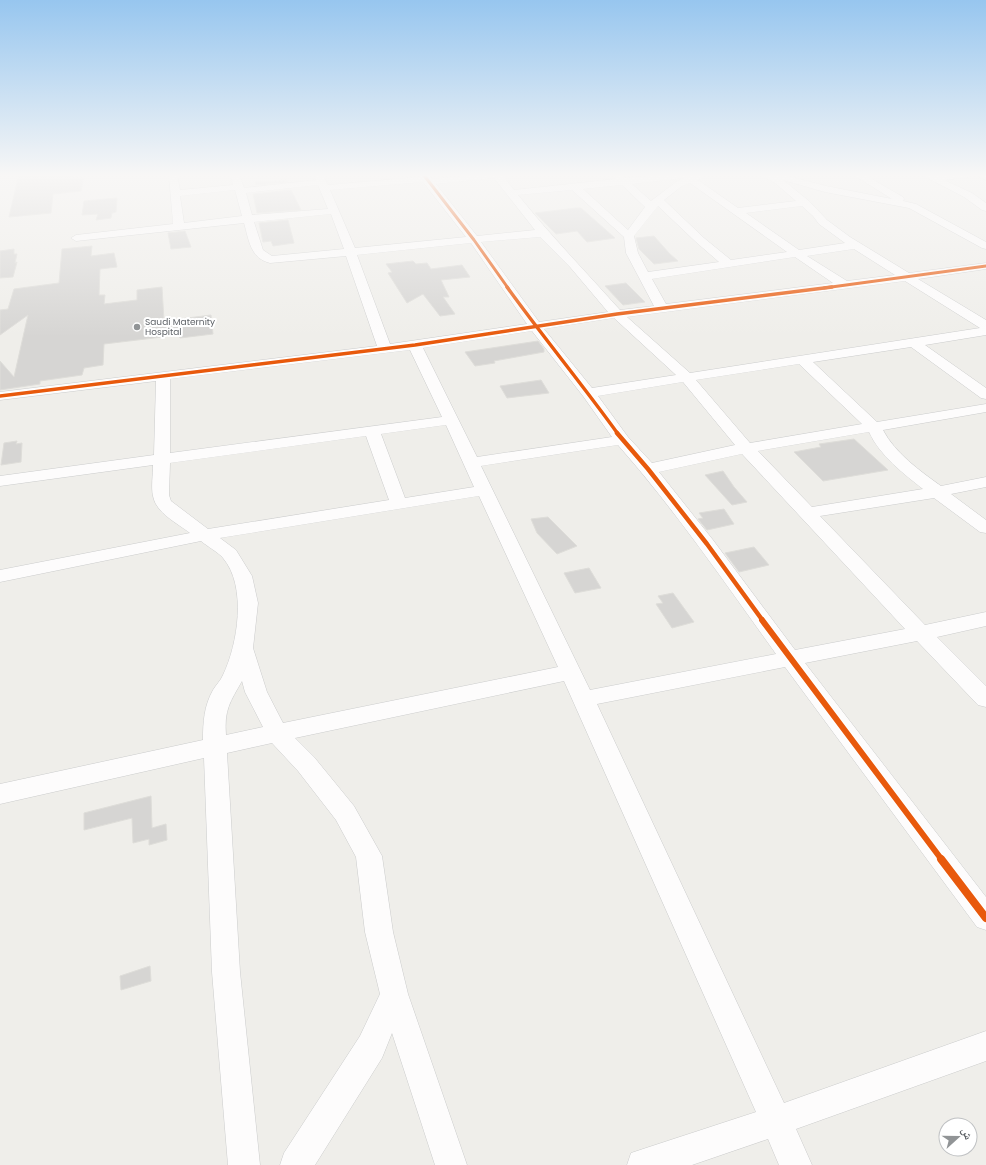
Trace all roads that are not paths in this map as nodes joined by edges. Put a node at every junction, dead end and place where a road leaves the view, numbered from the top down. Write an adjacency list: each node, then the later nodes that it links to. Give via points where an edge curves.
1 (159, 228): 16 (street)
2 (251, 228): 20 (street, via 258,252 270,260)
3 (342, 228): 20 (street)
4 (465, 228): 17 (street)
5 (539, 228): 12 (street)
6 (620, 228): 14 (street)
7 (634, 228): 14 (street)
8 (685, 228): 22 (street)
9 (761, 228): 21 (street)
10 (832, 228): 18 (street)
11 (952, 228): 15 (street)
12 (543, 233): 17 (street); 28 (street)
13 (986, 234): 15 (street)
14 (628, 236): 24 (street, via 632,253)
15 (968, 237): 19 (street)
16 (76, 238)
17 (474, 240): 20 (street); 29 (street)
18 (856, 245): 21 (street); 25 (street)
19 (986, 246)
20 (352, 252): 34 (street)
21 (797, 254): 22 (street); 26 (street)
22 (729, 264): 24 (street)
23 (986, 266): 25 (street)
24 (645, 276): 27 (street)
25 (908, 276): 26 (street); 30 (street)
26 (844, 285): 27 (street)
27 (662, 308): 28 (street)
28 (617, 314): 29 (street); 37 (street)
29 (535, 326): 33 (street); 38 (street)
30 (986, 326)
31 (986, 331): 32 (street)
32 (914, 343): 35 (street); 39 (street)
33 (415, 345): 34 (street); 42 (street)
34 (385, 348): 36 (street)
35 (802, 359): 37 (street); 43 (street)
36 (163, 376): 40 (street); 47 (street)
37 (686, 377): 38 (street); 46 (street)
38 (588, 393): 45 (street)
39 (986, 395)
40 (0, 396)
41 (986, 408): 43 (street)
42 (451, 420): 44 (street); 48 (street)
43 (875, 428): 46 (street); 53 (street, via 882,442)
44 (372, 431): 47 (street); 54 (street)
45 (622, 440): 48 (street); 49 (street)
46 (746, 448): 49 (street); 55 (street)
47 (161, 459): 50 (street); 57 (street, via 163,502)
48 (471, 463): 52 (street)
49 (648, 469): 62 (street, via 707,544)
50 (0, 481)
51 (986, 482): 53 (street)
52 (484, 490): 54 (street); 63 (street)
53 (937, 492): 55 (street); 56 (street)
54 (399, 504): 57 (street)
55 (807, 513): 60 (street)
56 (986, 528)
57 (206, 535): 58 (street); 61 (street, via 230,554 242,576 248,603)
58 (0, 576)
59 (986, 619): 60 (street)
60 (921, 633): 62 (street); 65 (street)
61 (243, 648): 66 (street, via 256,692); 67 (street, via 233,678 222,694 215,712)
62 (790, 658): 64 (street); 69 (street)
63 (571, 672): 64 (street); 66 (street)
64 (583, 699): 72 (street)
65 (986, 699)
66 (277, 734): 67 (street); 70 (street, via 306,764 345,813 369,856 379,932)
67 (216, 748): 68 (street); 73 (street, via 226,972)
68 (0, 794)
69 (986, 918)
70 (394, 994): 74 (street, via 371,1047); 75 (street)
71 (986, 1046): 72 (street)
72 (776, 1121): 76 (street); 77 (street)
73 (244, 1165)
74 (296, 1165)
75 (451, 1165)
76 (643, 1165)
77 (796, 1165)

